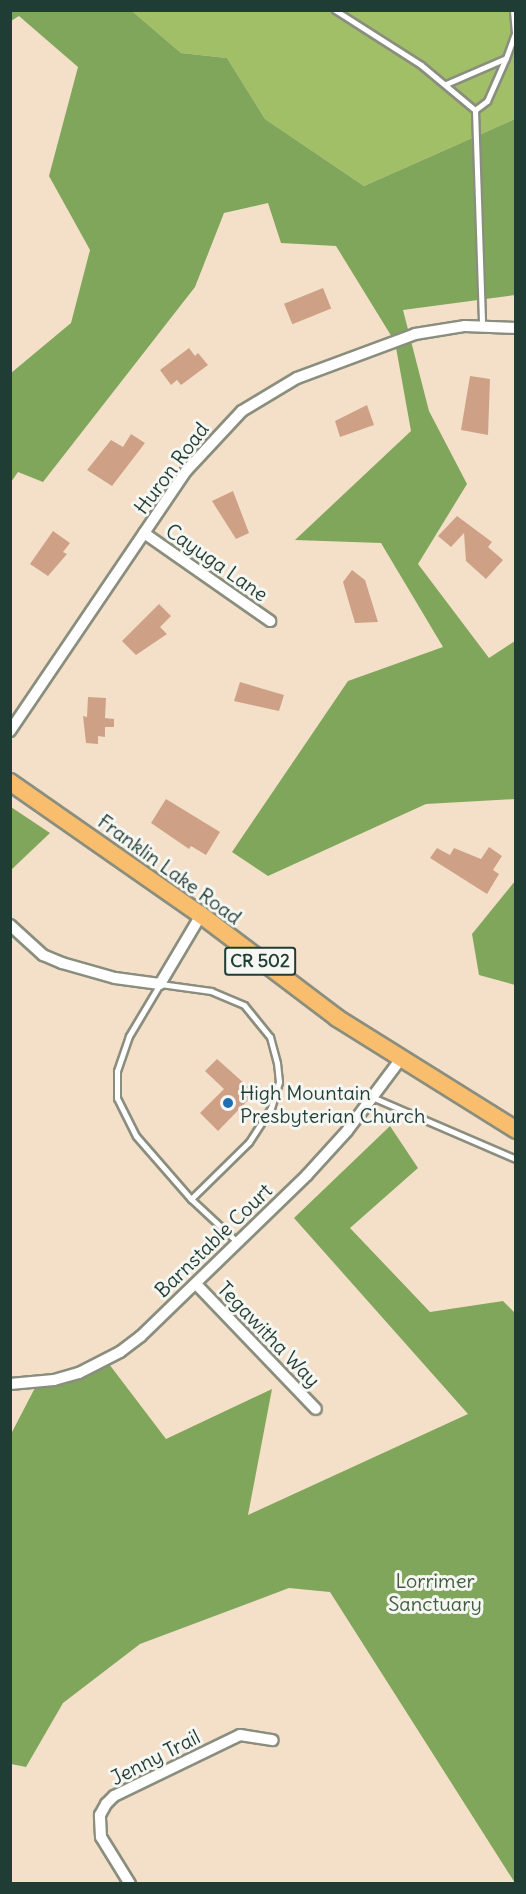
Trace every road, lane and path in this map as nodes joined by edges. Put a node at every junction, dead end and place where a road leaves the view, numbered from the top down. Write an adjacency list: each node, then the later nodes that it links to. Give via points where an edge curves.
1 (336, 10): 4 (lane)
2 (513, 10): 3 (lane, via 515,33)
3 (506, 58): 4 (lane); 5 (lane, via 487,101)
4 (446, 84): 5 (lane)
5 (475, 110): 6 (lane)
6 (482, 326): 7 (street, Huron Road); 8 (street, Huron Road, via 416,334 297,378 269,393 242,411 197,456)
7 (516, 328)
8 (144, 533): 9 (street, Cayuga Lane); 10 (street, Huron Road)
9 (270, 621)
10 (10, 731)
11 (10, 782): 12 (main road, Franklin Lake Road / CR 502)
12 (201, 915): 14 (street); 15 (main road, Franklin Lake Road / CR 502, via 299,991)
13 (10, 925): 14 (street, via 34,949 62,963 115,978)
14 (160, 984): 19 (lane, via 129,1036 117,1071 117,1098 136,1136); 19 (lane, via 211,991 244,1005 270,1037 277,1064 279,1082 271,1108 249,1142)
15 (400, 1060): 16 (street, Barnstable Court); 17 (main road, Franklin Lake Road / CR 502)
16 (372, 1097): 18 (lane); 20 (street, Barnstable Court, via 307,1174)
17 (516, 1130)
18 (516, 1159)
19 (191, 1198): 20 (lane)
20 (236, 1241): 21 (street, Barnstable Court)
21 (196, 1284): 22 (street, Barnstable Court, via 141,1336 100,1364 54,1380); 23 (street, Tegawitha Way)
22 (10, 1384)
23 (316, 1409)
24 (273, 1740): 25 (street, Jenny Trail, via 240,1735 114,1796 106,1804 100,1815 101,1837)
25 (130, 1884)

